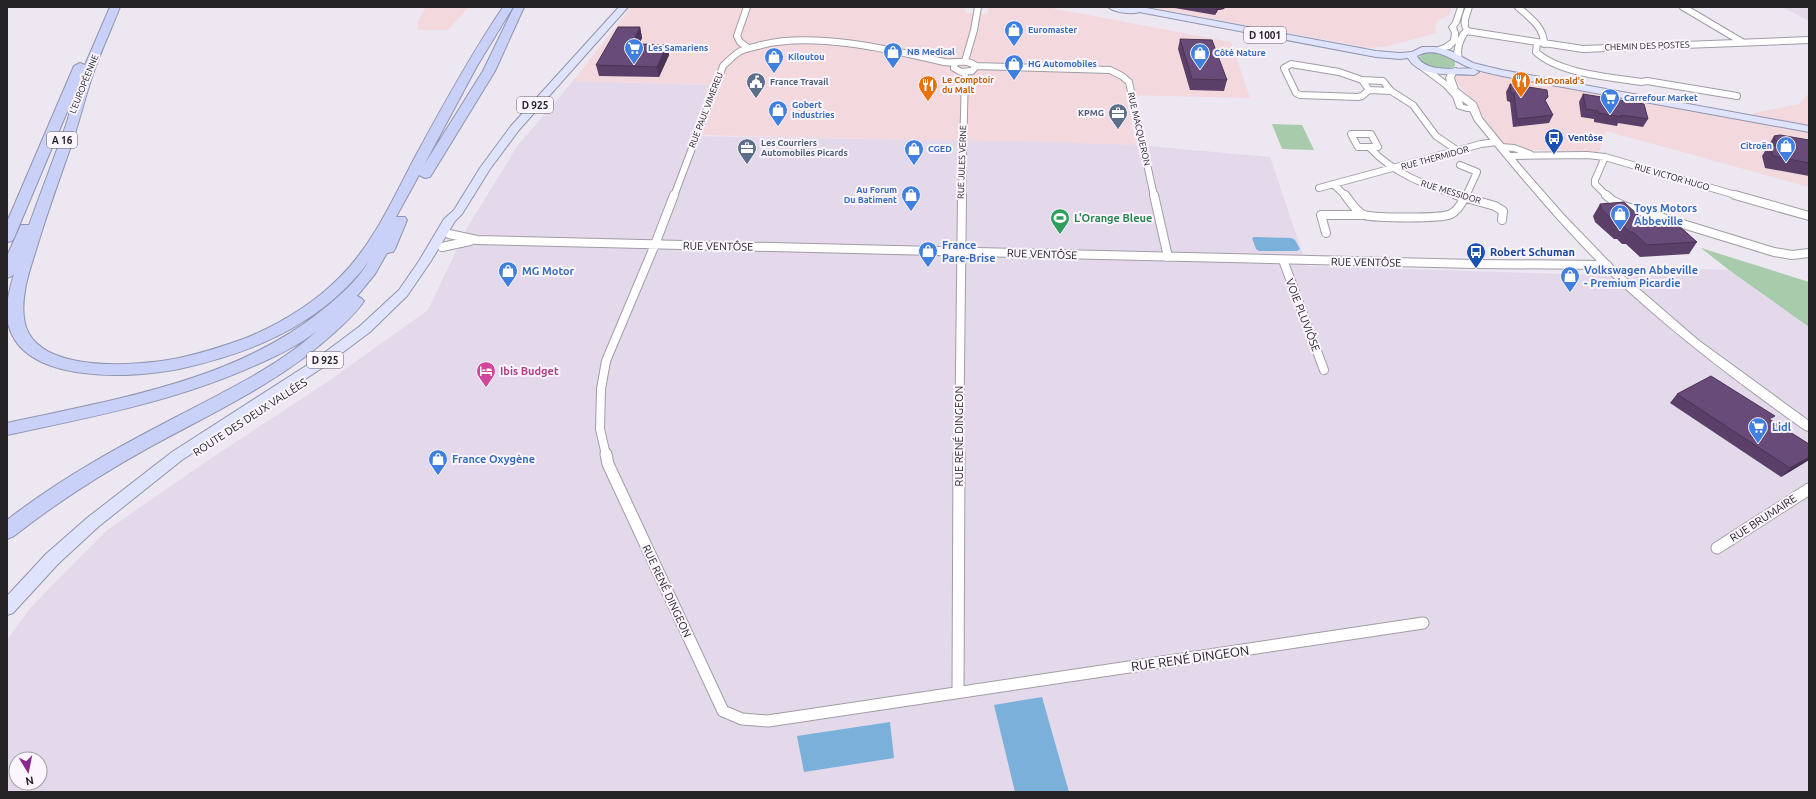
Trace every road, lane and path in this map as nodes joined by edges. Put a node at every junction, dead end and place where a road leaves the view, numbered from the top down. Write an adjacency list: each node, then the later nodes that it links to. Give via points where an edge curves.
1 (105, 7): 32 (highway, L'EUROPÉENNE / A 16)
2 (115, 7): 28 (highway, L'EUROPÉENNE / A 16)
3 (508, 7): 51 (highway, via 469,67)
4 (519, 7): 51 (highway, via 489,71)
5 (624, 7): 49 (main road, ROUTE DES DEUX VALLÉES / D 925, via 515,128 485,168)
6 (747, 7): 19 (street, via 737,36)
7 (1112, 7): 24 (main road, D 1001)
8 (1127, 7): 21 (main road, D 1001, via 1376,54)
9 (1461, 7): 14 (street)
10 (1469, 7): 15 (street, via 1465,20)
11 (1518, 7): 18 (street, via 1539,27 1543,34)
12 (1683, 7): 17 (street)
13 (976, 8): 22 (street, via 974,30)
14 (1454, 28): 15 (street); 20 (street, via 1452,44)
15 (1466, 30): 18 (street, CHEMIN DES POSTES); 25 (street, via 1457,50)
16 (1809, 40): 17 (street, CHEMIN DES POSTES)
17 (1742, 42): 18 (street, CHEMIN DES POSTES, via 1583,49)
18 (1541, 44): 33 (street, via 1536,52 1538,54 1550,62 1565,67 1592,74)
19 (748, 48): 23 (street, RUE PAUL VIMEREU, via 775,42 844,43); 58 (street, RUE PAUL VIMEREU, via 730,58 723,66)
20 (1435, 50): 21 (main road, via 1422,50); 25 (main road, via 1448,54)
21 (1414, 54): 24 (main road, via 1413,59)
22 (965, 61): 23 (street); 26 (street)
23 (955, 64): 27 (street, via 954,68)
24 (1420, 65): 25 (main road, via 1442,71); 34 (street, via 1447,85)
25 (1456, 65): 34 (street, via 1450,78); 35 (main road); 36 (main road)
26 (976, 66): 27 (street, via 972,71); 62 (street, RUE MACQUERON, via 1110,70 1129,82)
27 (965, 72): 60 (street, RUE JULES VERNE)
28 (86, 77): 51 (highway, via 70,131 42,206 14,303 18,330 26,343 40,354 58,362 97,370 144,368 173,365 201,358 254,340 292,321 332,293 359,264); 65 (highway, L'EUROPÉENNE / A 16)
29 (1362, 80): 30 (street); 30 (street, via 1339,72 1298,64 1284,68 1296,93 1300,95 1358,97); 31 (street, via 1383,80)
30 (1369, 90): 31 (street)
31 (1391, 90): 40 (street, via 1413,106 1436,136)
32 (68, 93): 48 (highway); 56 (highway, L'EUROPÉENNE / A 16)
33 (1737, 96)
34 (1467, 105): 39 (street)
35 (1809, 129)
36 (1809, 132)
37 (1478, 146): 39 (street, RUE THERMIDOR); 39 (street, RUE THERMIDOR, via 1481,144); 40 (street, RUE THERMIDOR)
38 (1369, 147): 44 (street, RUE THERMIDOR, via 1377,158)
39 (1503, 149): 41 (street, RUE VICTOR HUGO); 41 (street, RUE VICTOR HUGO, via 1514,148); 64 (street)
40 (1458, 151): 44 (street, RUE THERMIDOR)
41 (1533, 155): 42 (street, RUE VICTOR HUGO)
42 (1605, 157): 52 (street, RUE VICTOR HUGO); 61 (street, via 1595,184 1618,204 1774,252 1792,255)
43 (1460, 165): 47 (street, via 1478,172)
44 (1392, 169): 45 (street, RUE THERMIDOR); 47 (street, RUE MESSIDOR, via 1408,178)
45 (1333, 184): 46 (street, RUE THERMIDOR); 50 (street, via 1345,194 1355,209)
46 (1319, 188)
47 (1465, 196): 50 (street, via 1452,213 1437,217); 53 (street, RUE MESSIDOR, via 1503,211)
48 (7, 207)
49 (458, 212): 55 (main road, ROUTE DES DEUX VALLÉES / D 925); 70 (main road, ROUTE DES DEUX VALLÉES / D 925, via 450,219 403,293 365,329 318,365 177,456)
50 (1365, 215): 54 (street, via 1321,215)
51 (396, 216): 67 (highway, via 367,263 339,297 322,313 278,341 241,360 204,374 140,392); 69 (highway, via 388,238 373,265 344,301 281,346 195,383 122,403); 72 (highway, via 383,261 374,277 351,308 324,335 268,374 81,478)
52 (1809, 216)
53 (1502, 220)
54 (1326, 233)
55 (449, 234): 57 (street, RUE VENTÔSE); 59 (main road, ROUTE DES DEUX VALLÉES / D 925)
56 (7, 238)
57 (477, 240): 58 (street, RUE VENTÔSE); 59 (street, RUE VENTÔSE)
58 (655, 244): 60 (street, RUE VENTÔSE); 76 (street, RUE RENÉ DINGEON, via 606,361 601,389 600,428 608,464 723,711 742,719 768,721)
59 (442, 247): 70 (main road, ROUTE DES DEUX VALLÉES / D 925, via 413,290 384,322 352,348 192,456)
60 (960, 252): 62 (street, RUE VENTÔSE); 76 (street, RUE RENÉ DINGEON)
61 (1809, 253)
62 (1168, 257): 63 (street, RUE VENTÔSE)
63 (1283, 260): 64 (street, RUE VENTÔSE); 66 (street, VOIE PLUVIÔSE)
64 (1606, 265): 68 (street, via 1700,347)
65 (7, 272)
66 (1324, 370)
67 (7, 423)
68 (1809, 427)
69 (7, 429)
70 (160, 472): 74 (main road, ROUTE DES DEUX VALLÉES / D 925, via 119,501 82,532)
71 (1809, 489): 73 (street, RUE BRUMAIRE)
72 (7, 531)
73 (1717, 548)
74 (7, 608)
75 (1423, 623): 76 (street, RUE RENÉ DINGEON)
76 (958, 692)

